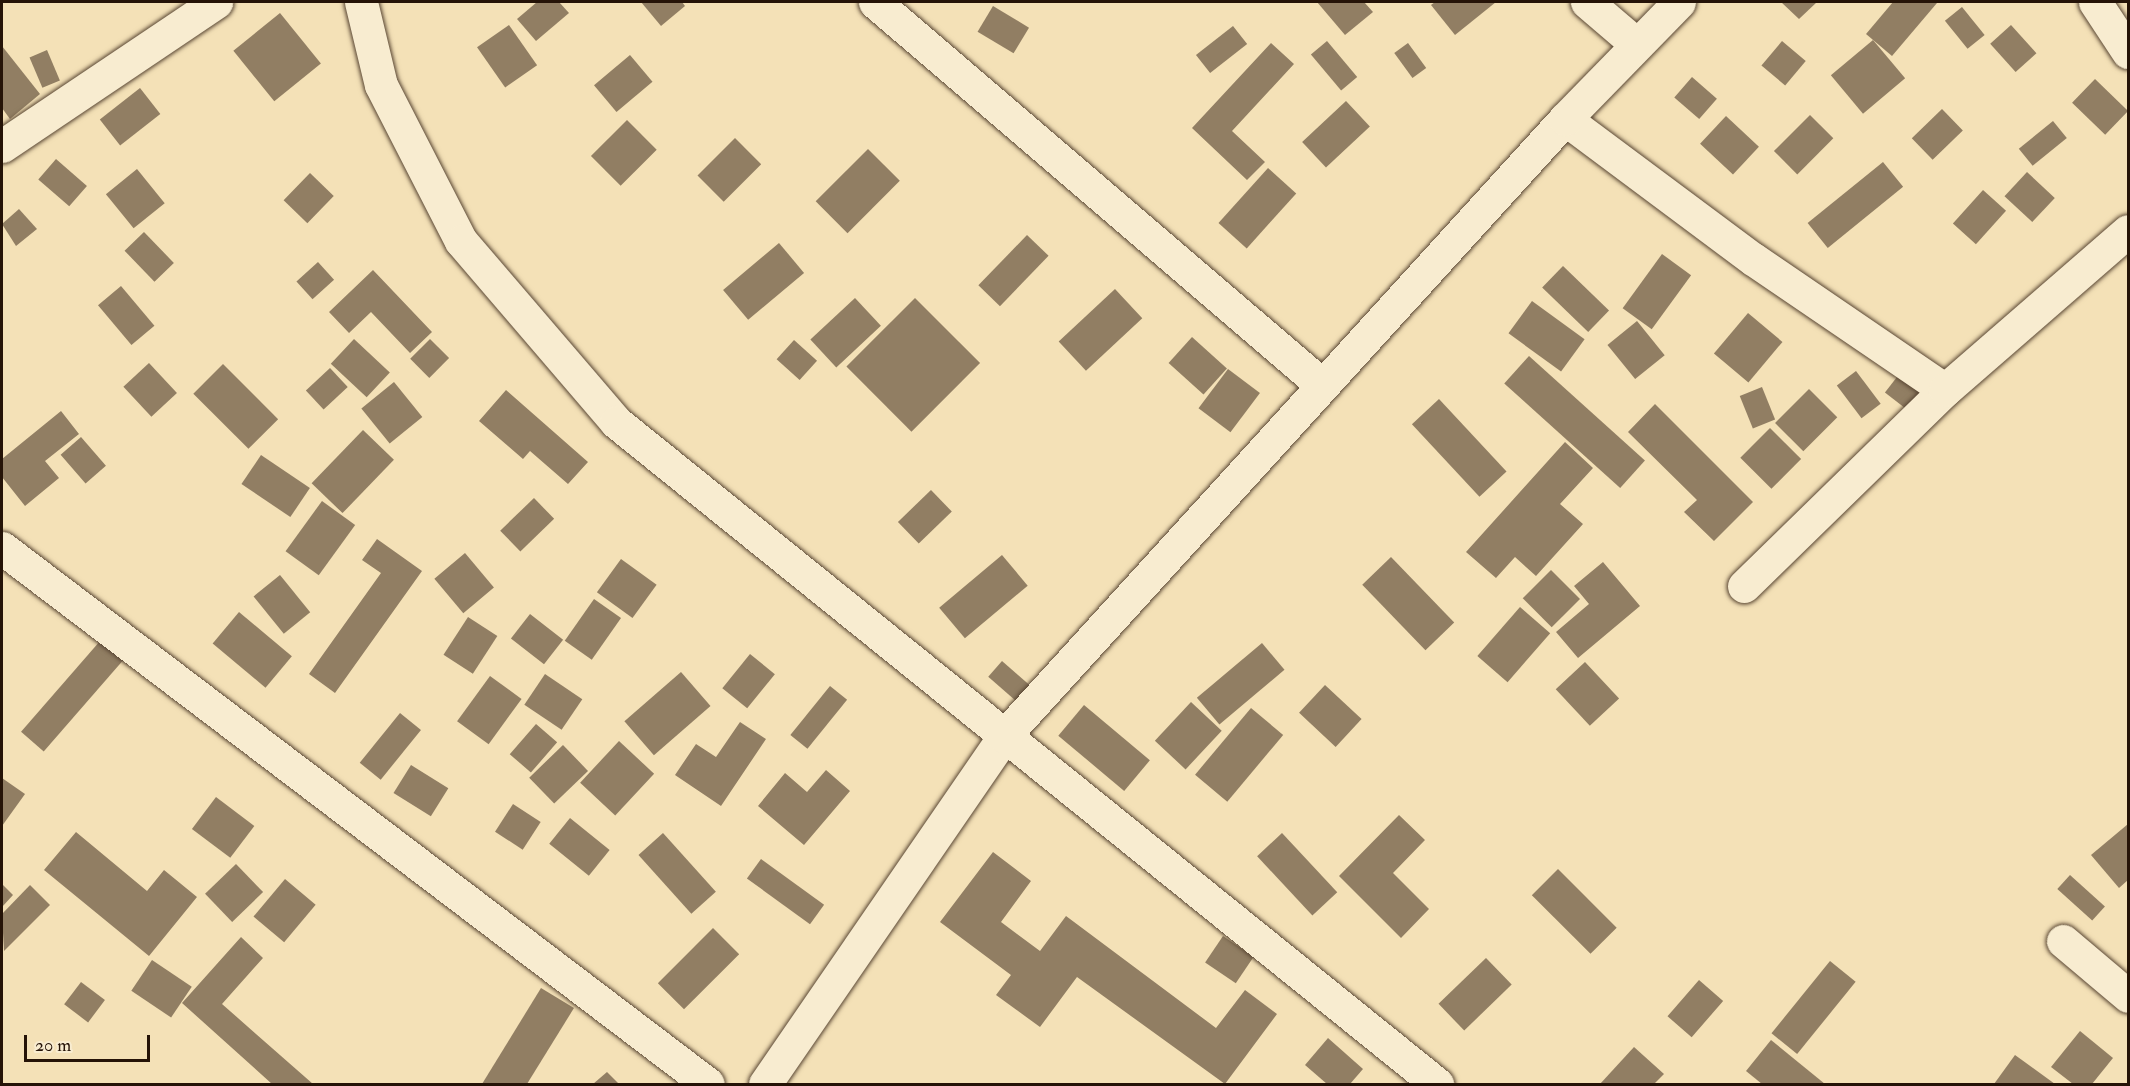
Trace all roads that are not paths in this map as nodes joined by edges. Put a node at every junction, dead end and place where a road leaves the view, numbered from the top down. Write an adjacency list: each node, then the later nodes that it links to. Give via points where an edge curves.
1 (216, 2): 10 (street)
2 (361, 2): 16 (street, via 381,85 461,241 616,422)
3 (875, 2): 12 (street)
4 (1587, 2): 7 (street)
5 (1678, 2): 7 (street)
6 (2095, 2): 8 (street)
7 (1635, 43): 9 (street)
8 (2128, 52)
9 (1565, 119): 12 (street); 13 (street, via 1753,259)
10 (2, 146)
11 (2128, 231): 13 (street)
12 (1322, 385): 16 (street)
13 (1945, 390): 15 (street)
14 (2, 549): 20 (street)
15 (1744, 586)
16 (1004, 735): 19 (street); 21 (street)
17 (2063, 941): 18 (street)
18 (2128, 996)
19 (1423, 1081)
20 (708, 1084)
21 (765, 1084)

